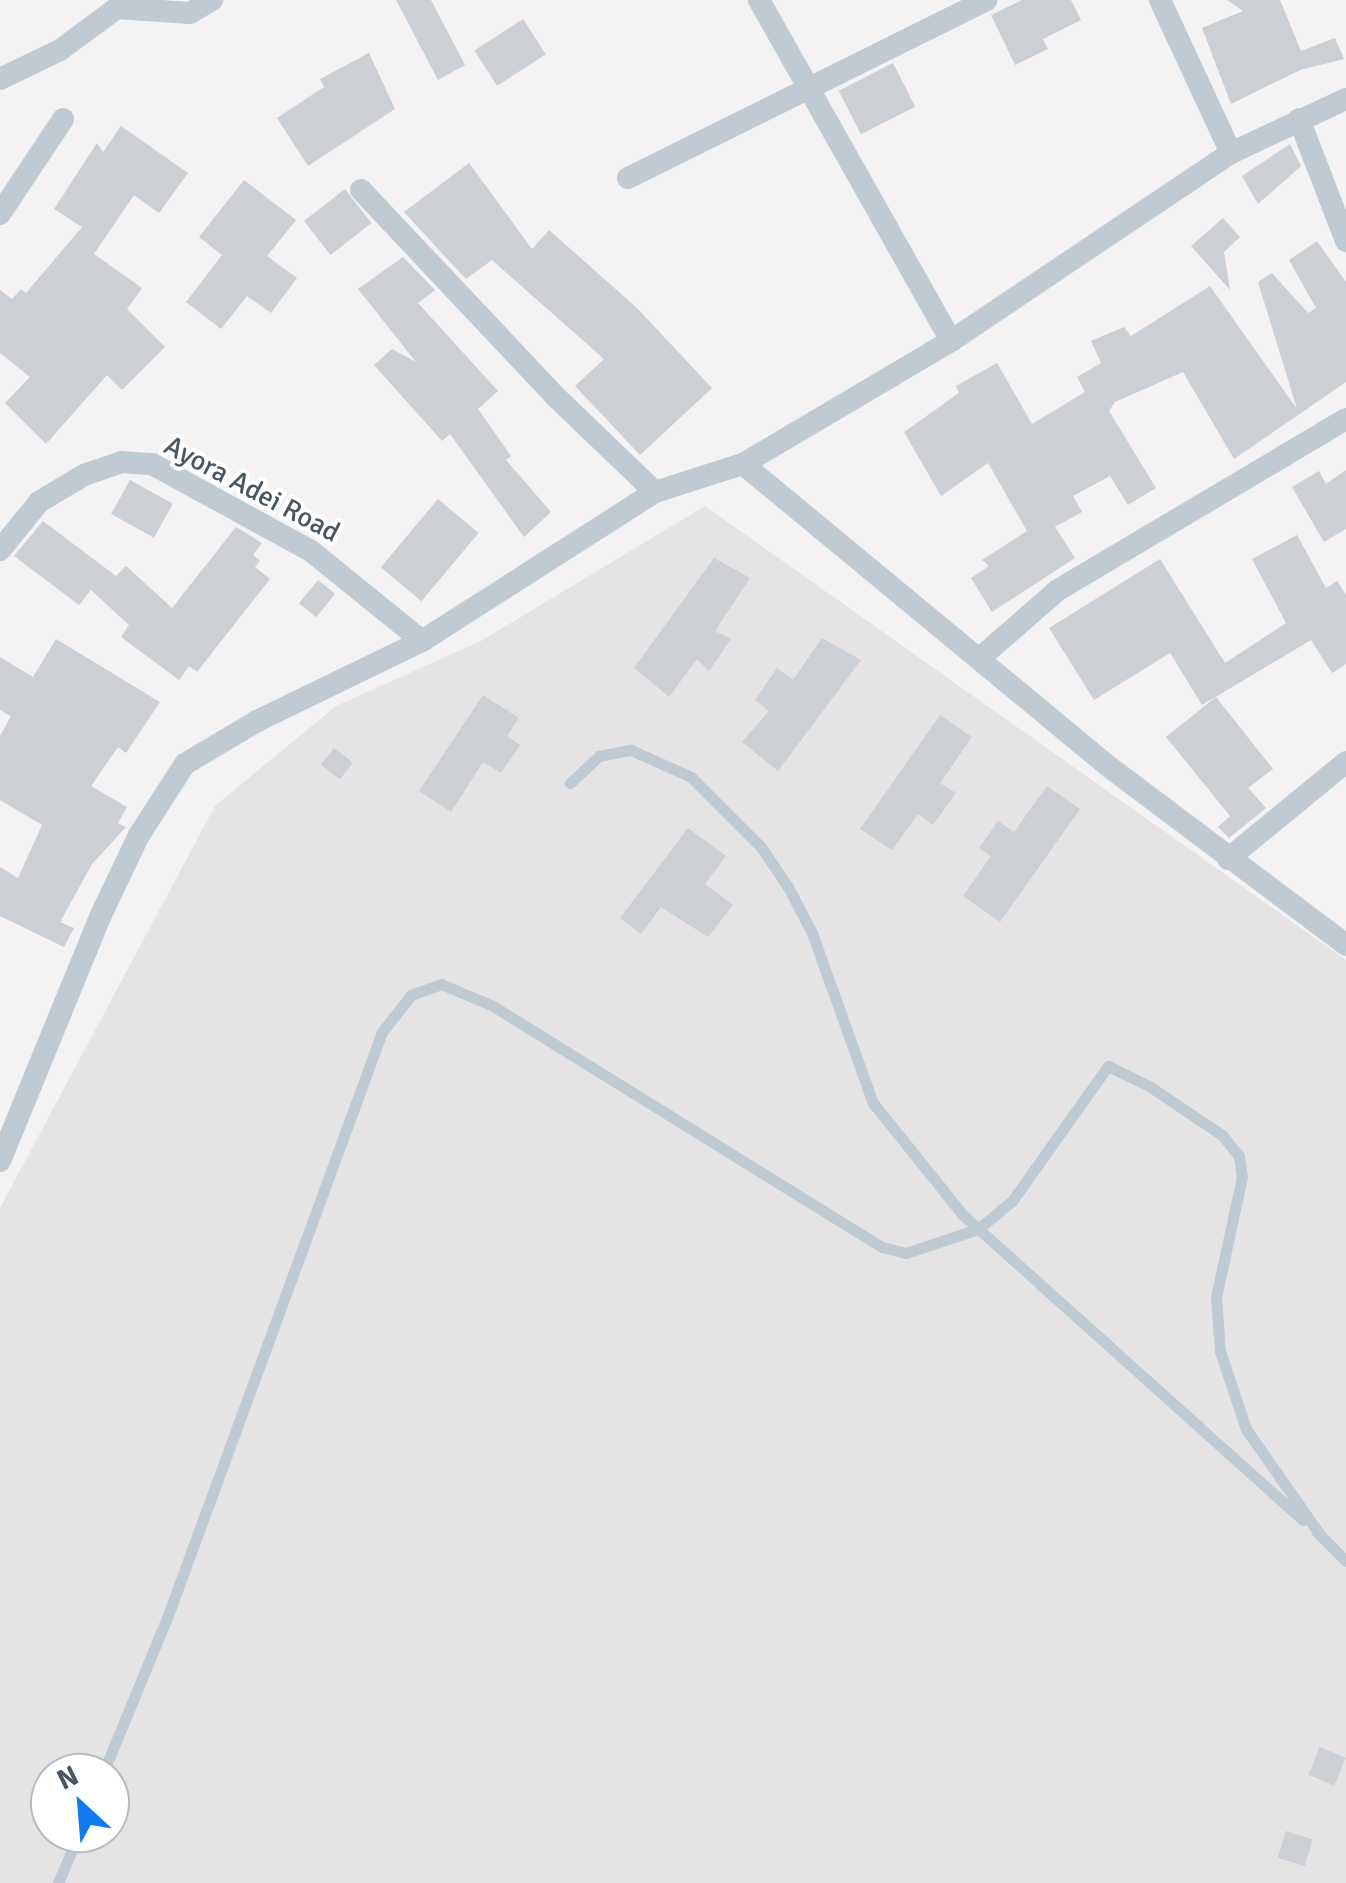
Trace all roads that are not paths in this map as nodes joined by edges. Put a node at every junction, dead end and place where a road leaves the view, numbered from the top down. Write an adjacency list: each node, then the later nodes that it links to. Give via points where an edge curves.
1 (212, 0): 5 (street, via 190,14)
2 (759, 0): 7 (street)
3 (986, 0): 7 (street)
4 (1160, 0): 11 (street)
5 (115, 4): 6 (street, via 60,50)
6 (0, 79)
7 (804, 86): 12 (street); 16 (street)
8 (1346, 100): 10 (street)
9 (63, 119): 14 (street)
10 (1300, 119): 11 (street); 15 (street)
11 (1231, 153): 16 (street)
12 (628, 178)
13 (361, 190): 19 (street, via 556,398)
14 (0, 214)
15 (1346, 240)
16 (950, 342): 18 (street)
17 (1346, 419): 22 (street, via 1058,590)
18 (743, 464): 19 (street); 22 (street)
19 (655, 492): 21 (street)
20 (0, 550): 21 (street, Ayora Adei Road, via 39,502 84,475 120,462 152,464 311,551)
21 (422, 641): 27 (street, via 205,748 173,778 101,915)
22 (980, 658): 25 (street)
23 (1346, 762): 25 (street)
24 (570, 783): 28 (lane, via 599,756 650,753 691,777 761,848 812,933 873,1103)
25 (1228, 860): 26 (street)
26 (1346, 944)
27 (0, 1161)
28 (978, 1229): 29 (lane); 29 (lane, via 1012,1201 1108,1066 1231,1142 1242,1177 1216,1297 1220,1351 1246,1429); 31 (lane, via 906,1253 882,1247 493,1006 441,984 411,995 382,1032)
29 (1320, 1536): 30 (lane)
30 (1346, 1561)
31 (111, 1753)
32 (71, 1853): 33 (lane)
33 (58, 1883)

